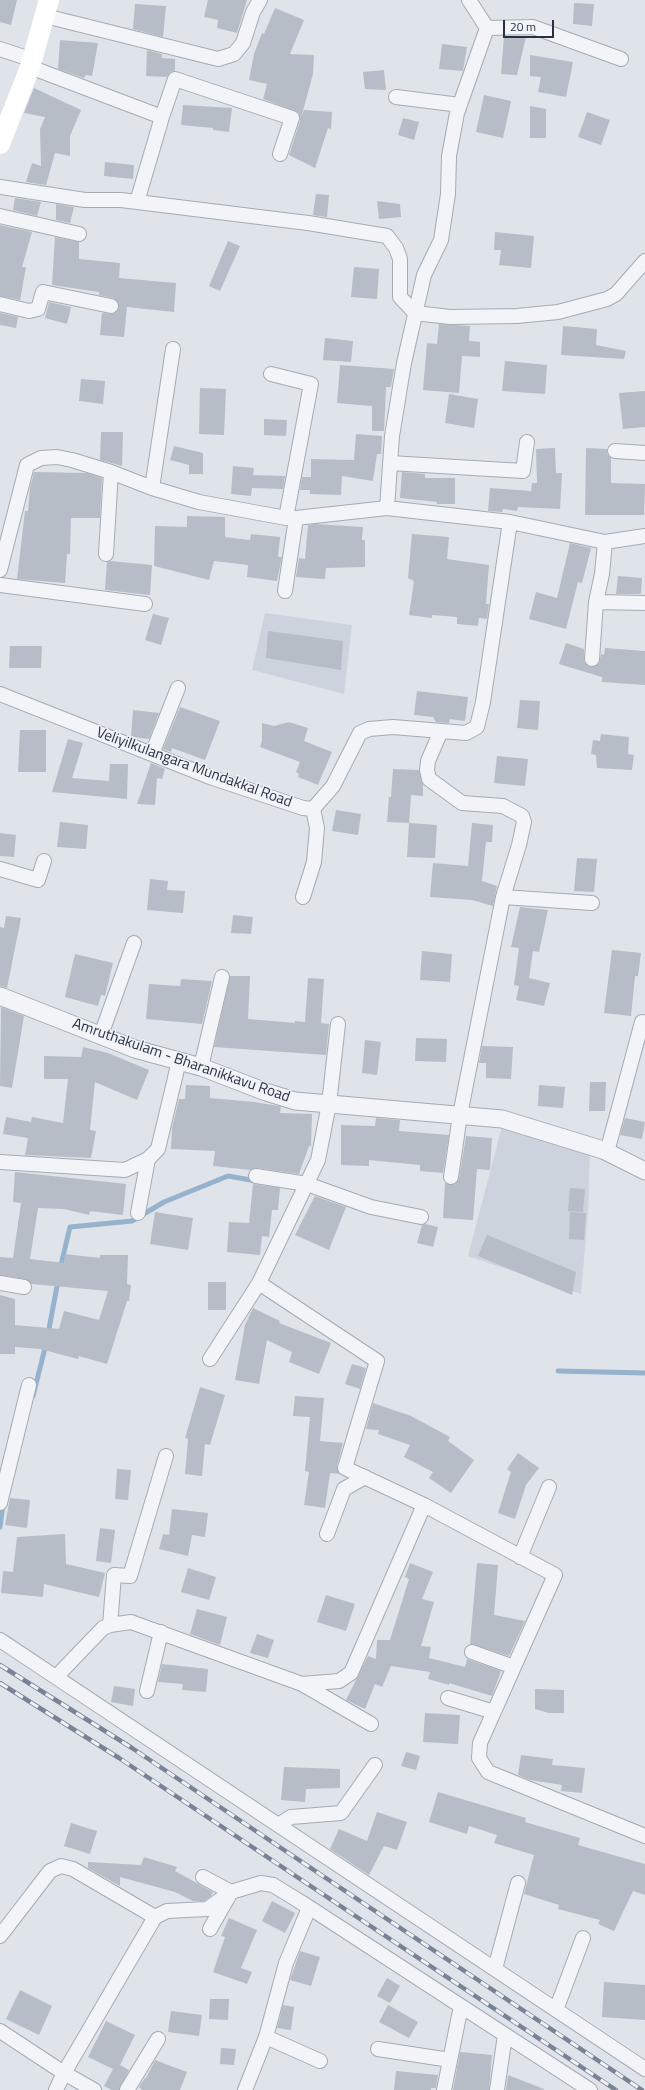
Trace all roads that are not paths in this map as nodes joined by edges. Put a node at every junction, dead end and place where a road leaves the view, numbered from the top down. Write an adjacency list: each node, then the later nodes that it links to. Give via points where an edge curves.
1 (260, 0): 3 (street, via 253,12 243,43 234,54 218,59)
2 (469, 0): 4 (street)
3 (47, 8): 7 (main road)
4 (487, 28): 6 (street, via 534,27); 9 (street)
5 (0, 50): 7 (street)
6 (622, 59)
7 (32, 63): 10 (street); 11 (main road)
8 (396, 97): 9 (street)
9 (460, 105): 20 (street, via 449,156 448,194 441,240 424,275)
10 (162, 117): 12 (street, via 175,79 292,118); 14 (street)
11 (0, 144)
12 (280, 154)
13 (0, 187): 14 (street, via 85,200)
14 (137, 202): 20 (street, via 308,223 388,236 400,259 400,297)
15 (0, 216): 16 (street)
16 (79, 234)
17 (645, 262): 20 (street, via 616,294 607,299 558,312 450,318)
18 (0, 304): 19 (street, via 29,311 38,309 43,292)
19 (111, 306)
20 (415, 313): 26 (street, via 398,399)
21 (173, 349): 28 (street)
22 (271, 374): 30 (street, via 311,384)
23 (527, 442): 26 (street, via 523,471)
24 (615, 451): 25 (street)
25 (645, 453)
26 (390, 463): 29 (street)
27 (111, 472): 28 (street); 34 (street); 35 (street, via 57,457 41,458 27,465)
28 (152, 488): 30 (street, via 199,502)
29 (387, 508): 30 (street); 31 (street)
30 (291, 518): 37 (street)
31 (510, 522): 33 (street); 44 (street, Veliyilkulangara Mundakkal Road, via 477,727 466,733)
32 (645, 536): 33 (street)
33 (605, 542): 38 (street)
34 (106, 554)
35 (0, 570)
36 (0, 585): 39 (street)
37 (285, 591)
38 (596, 602): 40 (street); 41 (street)
39 (145, 604)
40 (645, 604)
41 (592, 659)
42 (178, 688): 45 (street)
43 (0, 694): 45 (street, Veliyilkulangara Mundakkal Road)
44 (441, 731): 46 (street, Veliyilkulangara Mundakkal Road, via 393,727 369,728 360,733 334,786); 49 (street, via 428,762 429,779 462,803 503,806 522,816 524,822 519,845)
45 (152, 754): 46 (street, Veliyilkulangara Mundakkal Road, via 210,777 303,808)
46 (313, 809): 50 (street, via 317,828 314,855)
47 (44, 861): 48 (street, via 38,880)
48 (0, 869)
49 (503, 897): 51 (street); 61 (street)
50 (303, 898)
51 (592, 903)
52 (134, 943): 57 (street)
53 (222, 978): 59 (street)
54 (0, 996): 57 (street, Amruthakulam - Bharanikkavu Road)
55 (644, 1019): 62 (street)
56 (338, 1024): 60 (street)
57 (101, 1035): 58 (street, Amruthakulam - Bharanikkavu Road, via 135,1049)
58 (179, 1061): 59 (street, Amruthakulam - Bharanikkavu Road); 63 (street, via 158,1149)
59 (201, 1067): 60 (street, Amruthakulam - Bharanikkavu Road, via 273,1095 295,1101)
60 (329, 1104): 61 (street, Amruthakulam - Bharanikkavu Road); 68 (street, via 318,1160)
61 (460, 1115): 62 (street, Amruthakulam - Bharanikkavu Road, via 502,1119); 67 (street)
62 (607, 1152): 65 (street, Amruthakulam - Bharanikkavu Road)
63 (148, 1159): 64 (street, via 125,1170); 69 (street)
64 (0, 1162)
65 (645, 1171)
66 (256, 1176): 68 (street)
67 (451, 1177)
68 (307, 1184): 70 (street, via 371,1207); 72 (street)
69 (138, 1213)
70 (421, 1217)
71 (0, 1283): 73 (street)
72 (259, 1283): 74 (street); 77 (street, via 377,1361 345,1468)
73 (24, 1287)
74 (210, 1359)
75 (29, 1385): 79 (street)
76 (166, 1456): 83 (street, via 130,1576 114,1575)
77 (364, 1477): 80 (street); 81 (street, via 344,1489)
78 (549, 1487): 82 (street)
79 (0, 1503)
80 (424, 1505): 82 (street); 89 (street, via 351,1673 339,1681)
81 (327, 1534)
82 (520, 1557): 87 (street, via 555,1575)
83 (110, 1625): 84 (street, via 131,1622); 88 (street, via 103,1628)
84 (161, 1632): 89 (street); 90 (street)
85 (0, 1640): 88 (street)
86 (472, 1652): 87 (street)
87 (514, 1667): 92 (street)
88 (56, 1677): 95 (street)
89 (302, 1684): 93 (street)
90 (147, 1692)
91 (448, 1698): 92 (street)
92 (494, 1712): 96 (street, via 480,1743 479,1758 488,1772)
93 (371, 1724)
94 (375, 1765): 95 (street, via 341,1813 291,1817)
95 (278, 1825): 105 (street)
96 (645, 1836)
97 (203, 1877): 99 (street)
98 (518, 1883): 105 (street)
99 (231, 1892): 100 (street, via 261,1883 272,1884); 101 (street, via 207,1909 167,1911); 102 (street)
100 (299, 1901): 106 (street); 110 (street, via 308,1908 286,1963)
101 (155, 1917): 103 (street, via 73,1869 61,1866 50,1871); 116 (street)
102 (210, 1929)
103 (0, 1936)
104 (583, 1938): 107 (street)
105 (495, 1970): 107 (street)
106 (461, 2006): 109 (street); 113 (street)
107 (556, 2010): 115 (street)
108 (0, 2031): 116 (street)
109 (505, 2035): 122 (street); 123 (street)
110 (266, 2037): 114 (street); 120 (street)
111 (158, 2039): 119 (street)
112 (378, 2049): 113 (street)
113 (450, 2060): 121 (street)
114 (320, 2061)
115 (645, 2069)
116 (64, 2073): 117 (street); 118 (street)
117 (56, 2090)
118 (94, 2090)
119 (127, 2090)
120 (245, 2090)
121 (444, 2090)
122 (498, 2090)
123 (590, 2090)

